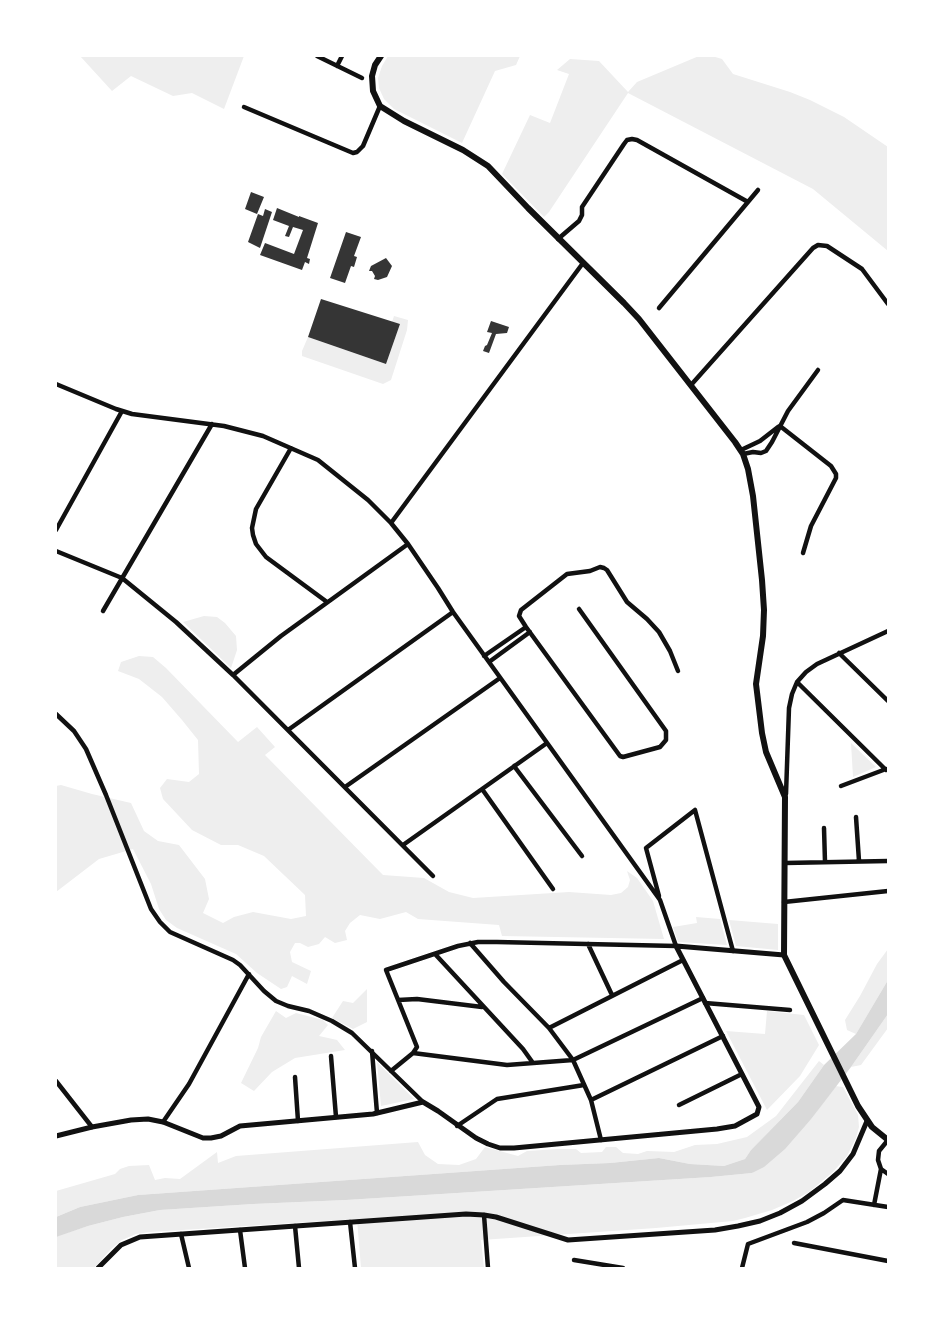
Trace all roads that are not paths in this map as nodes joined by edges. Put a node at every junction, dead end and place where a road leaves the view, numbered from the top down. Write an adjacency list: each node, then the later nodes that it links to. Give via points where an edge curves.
1 (317, 56): 4 (street)
2 (342, 56): 4 (street)
3 (381, 56): 6 (main road, via 372,76)
4 (337, 66): 5 (street)
5 (362, 78)
6 (380, 106): 7 (street, via 363,146 353,153); 10 (main road, via 481,161)
7 (244, 107)
8 (758, 190): 9 (street)
9 (748, 202): 10 (street, via 632,139 624,144 582,207 579,221); 13 (street)
10 (558, 239): 11 (main road)
11 (583, 263): 16 (main road, via 639,319); 22 (street)
12 (888, 304): 16 (street, via 862,268 827,246 818,245)
13 (659, 308)
14 (818, 370): 19 (street)
15 (56, 384): 17 (street)
16 (691, 385): 21 (main road)
17 (122, 411): 18 (street); 23 (street)
18 (212, 424): 20 (street); 27 (street)
19 (780, 426): 21 (street); 21 (street, via 766,451); 26 (street, via 836,474 811,526)
20 (291, 447): 22 (street, via 327,466); 28 (street, via 256,509 253,536 266,557)
21 (742, 452): 51 (main road, via 753,496 762,580 764,636 756,684 762,733)
22 (391, 523): 24 (street)
23 (56, 530)
24 (408, 544): 28 (street); 31 (street)
25 (56, 551): 27 (street)
26 (803, 553)
27 (122, 578): 30 (street); 39 (street)
28 (327, 602): 39 (street)
29 (579, 609): 34 (street, via 664,728 666,740 660,747 623,757 617,754)
30 (103, 611)
31 (453, 612): 36 (street); 44 (street)
32 (526, 627): 34 (street); 36 (street); 38 (street, via 519,616 521,610 563,576 604,568 627,602 659,632)
33 (888, 631): 35 (street)
34 (530, 632): 37 (street)
35 (839, 653): 41 (street, via 811,668); 42 (street)
36 (484, 656): 37 (street)
37 (489, 662): 40 (street)
38 (678, 671)
39 (233, 675): 44 (street)
40 (500, 678): 45 (street); 49 (street)
41 (797, 682): 47 (street); 51 (street, via 789,708)
42 (888, 701)
43 (56, 714): 72 (street, via 86,749 151,909 160,922 170,932 233,960)
44 (288, 730): 49 (street)
45 (547, 743): 46 (street); 63 (street)
46 (514, 766): 50 (street); 55 (street)
47 (887, 769): 48 (street)
48 (841, 786)
49 (345, 787): 54 (street)
50 (482, 789): 54 (street); 61 (street)
51 (785, 797): 59 (main road)
52 (856, 817): 56 (street)
53 (825, 828): 58 (street)
54 (403, 845): 60 (street)
55 (582, 856)
56 (859, 861): 57 (street); 58 (street)
57 (888, 861)
58 (825, 862): 59 (street)
59 (785, 863): 64 (main road)
60 (433, 876)
61 (553, 889)
62 (888, 891): 64 (street)
63 (660, 900): 67 (street); 68 (street, via 646,848 694,810)
64 (784, 902): 70 (main road)
65 (470, 944): 66 (street); 69 (street); 78 (street)
66 (588, 944): 67 (street); 73 (street)
67 (676, 946): 68 (street); 71 (street)
68 (733, 951): 70 (street)
69 (435, 954): 74 (street, via 386,970); 76 (street)
70 (784, 956): 96 (main road)
71 (683, 960): 73 (street); 75 (street)
72 (249, 974): 80 (street, via 276,1001 332,1021); 97 (street, via 189,1084)
73 (612, 995): 78 (street)
74 (398, 1000): 76 (street); 81 (street, via 417,1044)
75 (704, 1001): 77 (street); 79 (street); 83 (street)
76 (484, 1007): 84 (street)
77 (790, 1010)
78 (549, 1028): 83 (street)
79 (723, 1036): 86 (street); 90 (street)
80 (372, 1051): 85 (street); 93 (street)
81 (412, 1053): 84 (street, via 507,1065); 85 (street)
82 (331, 1056): 94 (street)
83 (573, 1060): 84 (street); 89 (street)
84 (533, 1064)
85 (391, 1071): 91 (street)
86 (742, 1074): 92 (street); 101 (street, via 759,1110 735,1126)
87 (295, 1077): 95 (street)
88 (56, 1081): 99 (street)
89 (584, 1085): 90 (street); 98 (street, via 497,1099)
90 (591, 1100): 101 (street)
91 (423, 1102): 93 (street); 98 (street)
92 (679, 1105)
93 (376, 1113): 94 (street)
94 (336, 1117): 95 (street)
95 (298, 1120): 97 (street, via 240,1126 207,1138)
96 (867, 1120): 102 (main road); 107 (street, via 853,1154 833,1178 792,1207 750,1224 568,1240)
97 (163, 1122): 99 (street, via 142,1119)
98 (457, 1126): 101 (street, via 500,1148)
99 (92, 1127): 100 (street)
100 (56, 1136)
101 (601, 1140)
102 (888, 1140): 103 (street, via 878,1155)
103 (881, 1169): 104 (street); 105 (street)
104 (888, 1174)
105 (874, 1205): 106 (street); 122 (street, via 843,1200 807,1222 750,1243)
106 (888, 1208)
107 (484, 1215): 108 (street); 120 (street)
108 (350, 1222): 109 (street); 119 (street)
109 (295, 1226): 110 (street); 118 (street)
110 (240, 1230): 111 (street); 117 (street)
111 (181, 1234): 115 (street, via 147,1236 127,1242); 116 (street)
112 (794, 1243): 114 (street)
113 (574, 1260): 121 (street)
114 (888, 1261)
115 (98, 1269)
116 (189, 1269)
117 (245, 1269)
118 (299, 1269)
119 (355, 1269)
120 (488, 1269)
121 (623, 1269)
122 (742, 1269)

